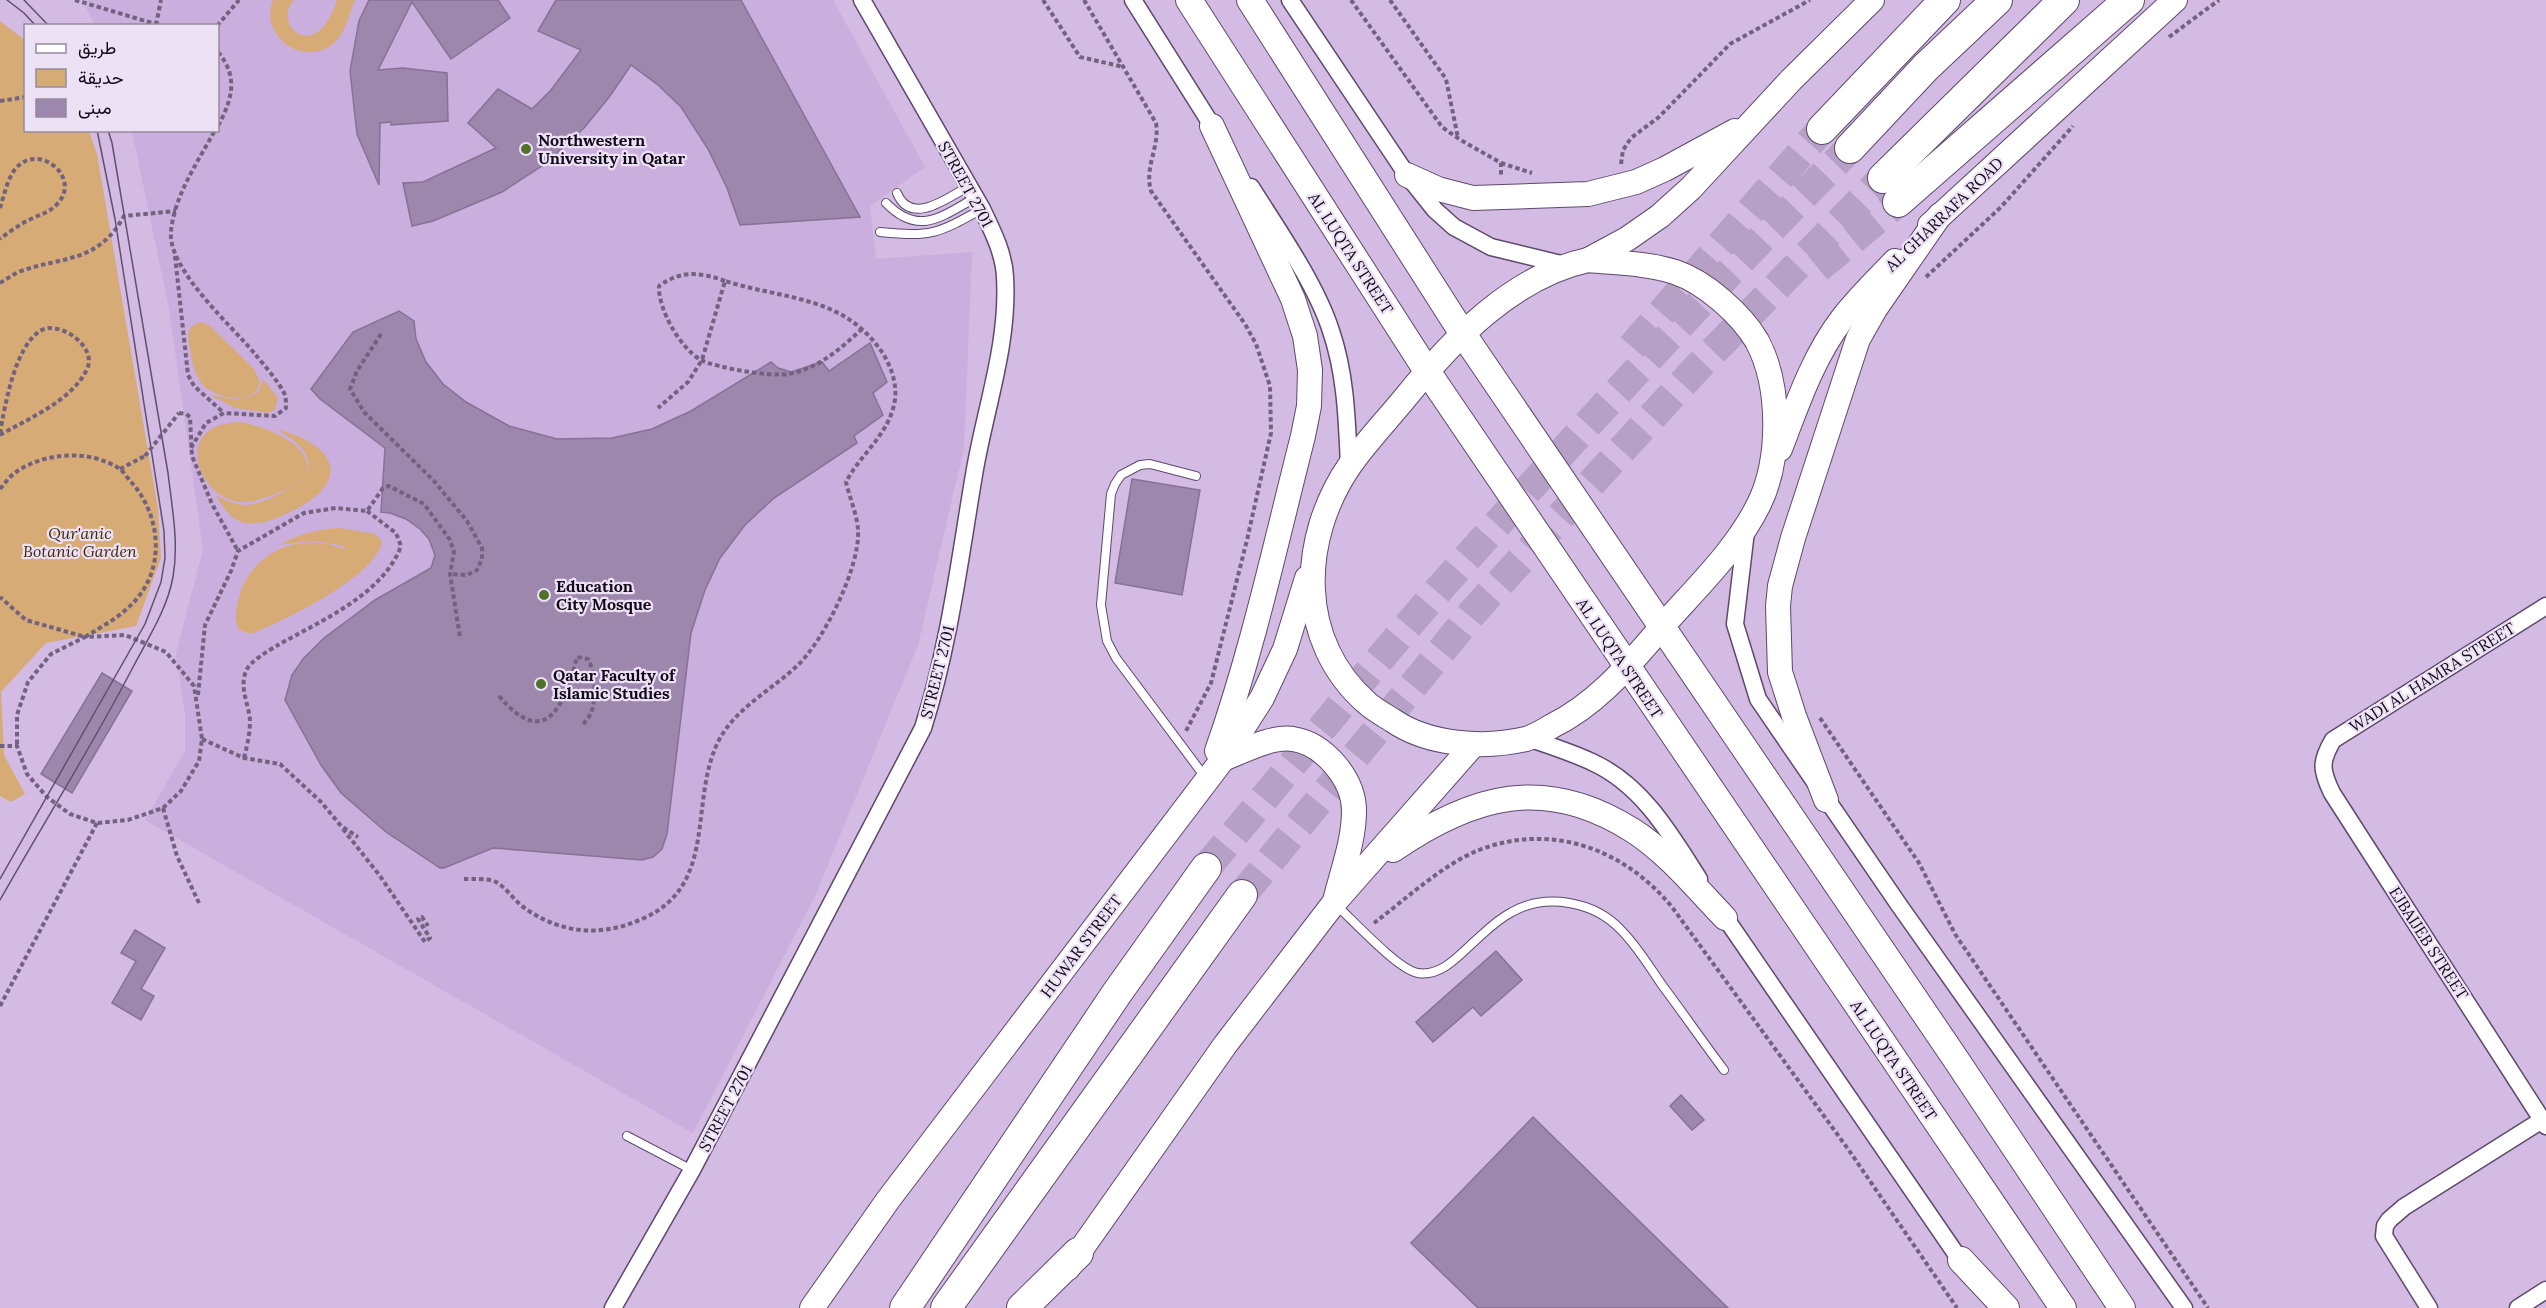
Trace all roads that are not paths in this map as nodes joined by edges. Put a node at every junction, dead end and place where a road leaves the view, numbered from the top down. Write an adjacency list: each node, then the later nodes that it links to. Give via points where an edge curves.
1 (862, 0): 18 (street, STREET 2701)
2 (1133, 0): 13 (street)
3 (1189, 0): 24 (main road, AL LUQTA STREET)
4 (1250, 0): 23 (main road)
5 (1290, 0): 16 (street)
6 (1872, 0): 12 (main road)
7 (1945, 0): 14 (highway)
8 (1997, 0): 15 (highway)
9 (2064, 0): 10 (highway, via 1891,190)
10 (2129, 0)
11 (2175, 0): 20 (main road, AL GHARRAFA ROAD)
12 (1753, 121): 16 (main road, via 1636,182 1588,194 1473,198 1455,195); 22 (main road, via 1660,216 1627,239)
13 (1212, 126): 25 (street, via 1311,287 1331,330 1347,411); 37 (main road, via 1293,299 1305,336 1310,370 1309,406 1283,514 1233,705)
14 (1822, 129)
15 (1850, 148)
16 (1407, 175): 22 (street, via 1454,227 1491,247)
17 (897, 193): 18 (lane, via 907,206 922,209)
18 (975, 198): 19 (lane, via 923,222 904,218); 21 (lane, via 936,233); 47 (street, STREET 2701, via 998,242 1006,306 997,373 975,468 937,684 923,728)
19 (886, 203)
20 (1940, 214): 26 (main road, AL GHARRAFA ROAD, via 1862,295 1833,332 1807,383); 38 (main road, via 1858,339 1780,586 1780,672)
21 (880, 232)
22 (1577, 263): 23 (main road, HUWAR STREET, via 1528,285); 26 (main road, via 1640,264 1676,272 1706,286 1732,311 1757,341 1772,381)
23 (1463, 334): 24 (main road, HUWAR STREET); 31 (main road)
24 (1427, 371): 25 (main road, HUWAR STREET); 32 (main road, AL LUQTA STREET)
25 (1348, 467): 29 (main road, HUWAR STREET, via 1324,515)
26 (1772, 471): 28 (main road, AL GHARRAFA ROAD)
27 (1196, 476): 37 (lane, via 1150,464 1121,475 1111,494 1101,604 1107,641 1116,658)
28 (1746, 527): 31 (main road, AL GHARRAFA ROAD); 38 (street, via 1736,624 1744,657 1758,699)
29 (1311, 564): 34 (main road, via 1313,603 1323,641 1342,675 1368,704 1400,725 1436,739); 36 (main road, HUWAR STREET, via 1285,649 1262,698)
30 (2546, 606): 35 (street, WADI AL HAMRA STREET, via 2353,726 2333,740)
31 (1661, 628): 32 (main road, AL GHARRAFA ROAD); 60 (main road)
32 (1627, 668): 33 (main road, AL GHARRAFA ROAD, via 1565,720); 59 (main road, AL LUQTA STREET)
33 (1529, 738): 34 (main road); 43 (street, via 1594,763 1622,779 1648,804)
34 (1474, 744): 39 (main road)
35 (2324, 756): 45 (street, EJBAIJEB STREET, via 2323,775 2332,793)
36 (1223, 759): 37 (main road, HUWAR STREET); 42 (main road, via 1269,742 1293,739 1315,748 1334,764 1348,785 1354,809)
37 (1207, 779): 52 (main road, HUWAR STREET, via 888,1200)
38 (1826, 800): 61 (street)
39 (1369, 866): 42 (main road); 43 (main road, via 1414,835 1489,801 1525,796 1560,800 1594,810 1633,830 1668,859)
40 (1206, 868): 53 (highway)
41 (1242, 895): 54 (highway)
42 (1334, 903): 44 (lane, via 1399,963 1428,974 1447,965 1514,911 1544,902 1592,909 1631,941); 48 (main road, via 1225,1045)
43 (1725, 918): 49 (street)
44 (1724, 1070)
45 (2544, 1123): 62 (street, via 2404,1208 2385,1226 2384,1236)
46 (627, 1136): 47 (lane)
47 (692, 1170): 51 (street, STREET 2701)
48 (1078, 1253): 55 (highway); 56 (main road)
49 (1961, 1260): 57 (street); 58 (main road)
50 (2546, 1290): 63 (street)
51 (613, 1308)
52 (812, 1308)
53 (904, 1308)
54 (946, 1308)
55 (1022, 1308)
56 (1041, 1308)
57 (1992, 1308)
58 (2006, 1308)
59 (2063, 1308)
60 (2122, 1308)
61 (2184, 1308)
62 (2429, 1308)
63 (2518, 1308)

